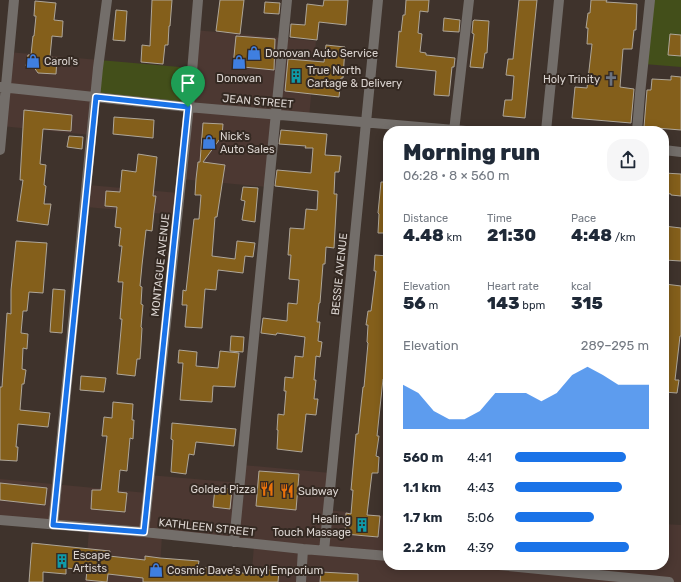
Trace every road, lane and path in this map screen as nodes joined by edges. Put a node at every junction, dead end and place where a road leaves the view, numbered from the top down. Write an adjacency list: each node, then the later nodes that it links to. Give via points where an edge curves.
1 (14, 0): 9 (street)
2 (107, 0): 10 (street)
3 (198, 0): 11 (street, MONTAGUE AVENUE)
4 (287, 0): 12 (street)
5 (378, 0): 13 (street, BESSIE AVENUE)
6 (469, 0): 15 (street)
7 (559, 0): 16 (street)
8 (650, 0): 17 (street)
9 (3, 87): 10 (street, JEAN STREET); 18 (street)
10 (96, 97): 11 (street, JEAN STREET); 22 (street)
11 (188, 107): 12 (street, JEAN STREET); 23 (street, MONTAGUE AVENUE)
12 (275, 114): 13 (street, JEAN STREET); 24 (street)
13 (367, 122): 14 (street, JEAN STREET); 26 (street, BESSIE AVENUE)
14 (410, 126)
15 (454, 126)
16 (546, 126)
17 (637, 126)
18 (0, 150)
19 (669, 151): 20 (street)
20 (681, 152)
21 (0, 520): 22 (street, KATHLEEN STREET)
22 (53, 525): 23 (street, KATHLEEN STREET)
23 (144, 532): 24 (street, KATHLEEN STREET)
24 (234, 542): 25 (street, KATHLEEN STREET)
25 (304, 549): 26 (street, KATHLEEN STREET); 30 (street)
26 (324, 551): 27 (street, KATHLEEN STREET)
27 (383, 556)
28 (553, 570): 29 (street)
29 (593, 574): 31 (street)
30 (301, 582)
31 (669, 582)

